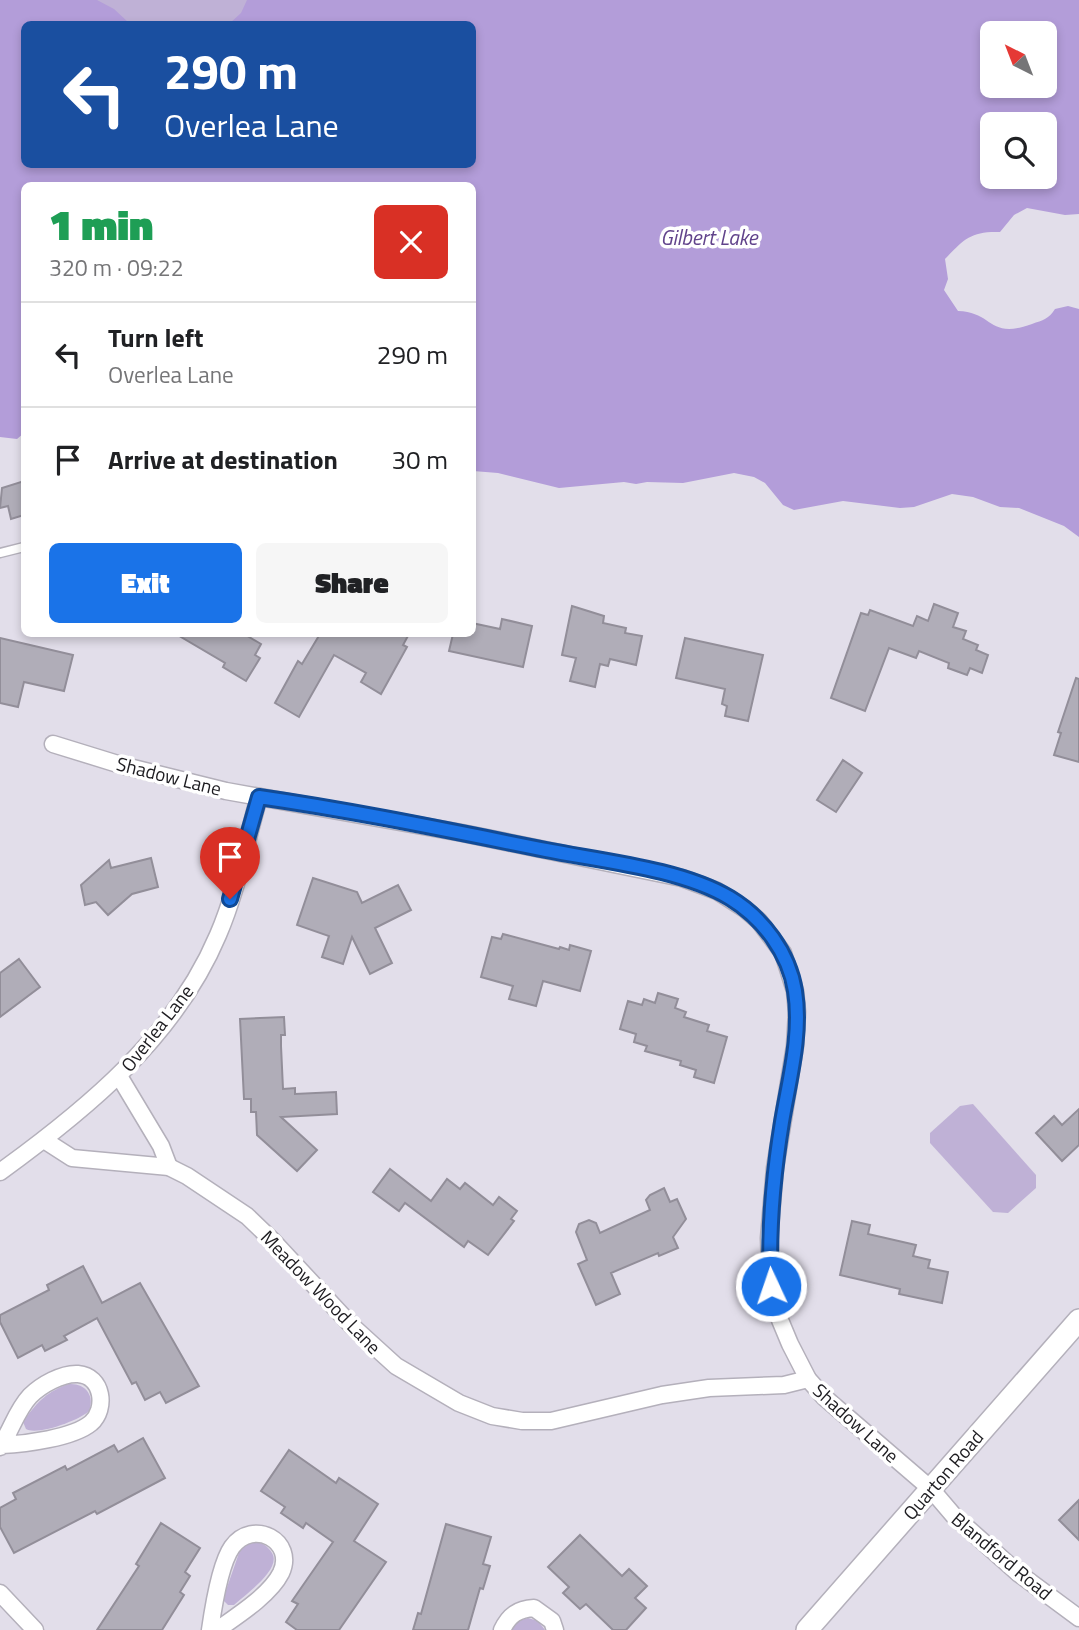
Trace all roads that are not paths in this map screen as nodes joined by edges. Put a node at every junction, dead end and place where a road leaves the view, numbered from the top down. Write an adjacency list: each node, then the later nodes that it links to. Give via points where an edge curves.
1 (21, 548): 2 (lane)
2 (0, 553)
3 (53, 744): 4 (street, Shadow Lane)
4 (259, 797): 5 (street, Overlea Lane, via 208,956 176,1010); 10 (street, Shadow Lane, via 682,878 730,898 759,921 783,953 795,991 795,1045 769,1238 771,1286 780,1321)
5 (119, 1076): 6 (street, Overlea Lane); 7 (street)
6 (44, 1140): 7 (street, Meadow Wood Lane, via 72,1158); 8 (street, Overlea Lane)
7 (169, 1167): 10 (street, Meadow Wood Lane, via 247,1216 396,1366 459,1403 492,1416 551,1421 697,1390 784,1385)
8 (0, 1172)
9 (1079, 1320): 12 (street, Quarton Road)
10 (808, 1379): 12 (street, Shadow Lane)
11 (1, 1446): 11 (street, via 12,1420 43,1386 79,1374 98,1387 101,1408 83,1429)
12 (931, 1489): 14 (street, Blandford Road, via 1018,1573); 20 (street, Quarton Road)
13 (3, 1602): 15 (street)
14 (1079, 1618)
15 (35, 1630)
16 (210, 1630): 17 (street, via 230,1549 251,1533 274,1539 283,1556 280,1575)
17 (217, 1630)
18 (502, 1630): 19 (street, via 520,1609 534,1608 552,1621)
19 (555, 1630)
20 (807, 1630)

